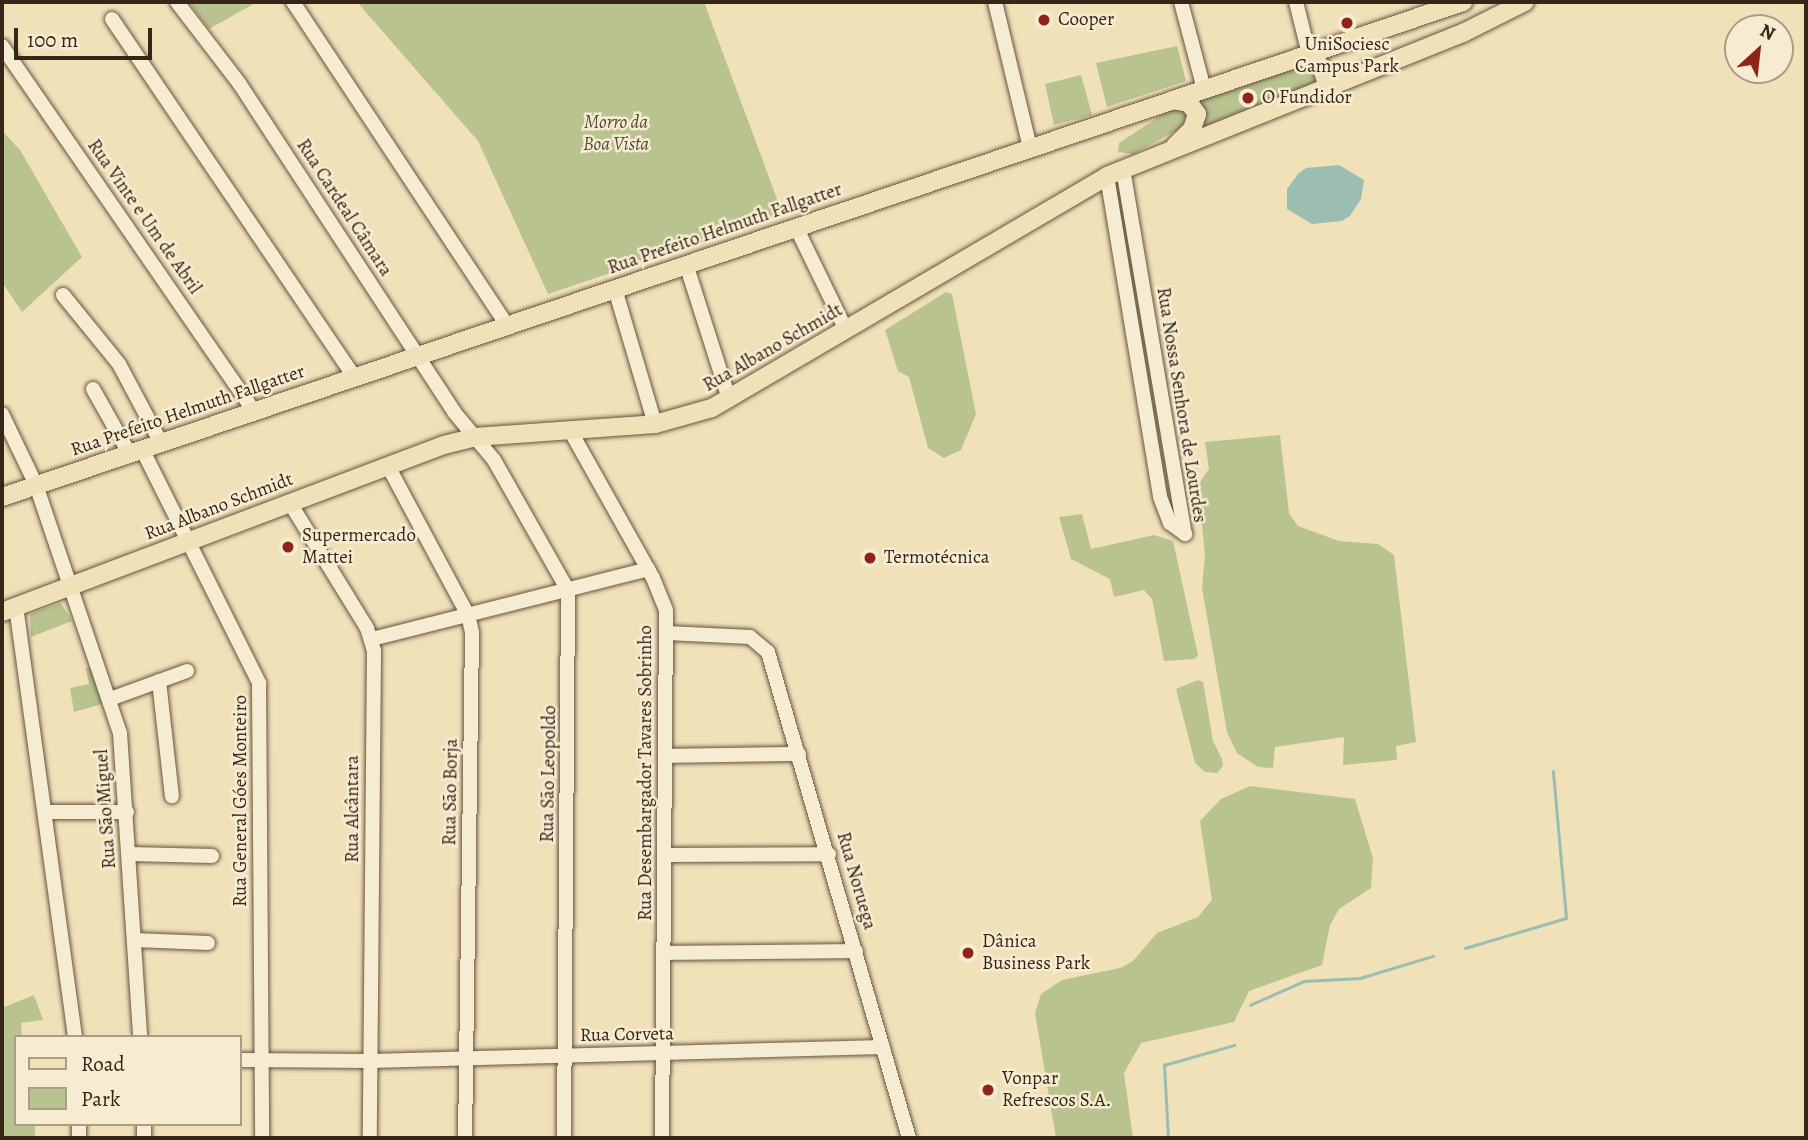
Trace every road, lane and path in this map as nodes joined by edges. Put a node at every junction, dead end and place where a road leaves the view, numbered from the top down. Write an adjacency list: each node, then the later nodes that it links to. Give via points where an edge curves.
1 (177, 2): 23 (street, Rua Cardeal Câmara, via 245,92)
2 (293, 2): 21 (street)
3 (995, 2): 14 (street)
4 (1181, 2): 12 (street)
5 (1296, 2): 10 (street)
6 (1463, 2): 10 (main road, Rua Prefeito Helmuth Fallgatter)
7 (1524, 2): 11 (main road, Rua Albano Schmidt, via 1471,30)
8 (112, 19): 24 (street)
9 (2, 46): 27 (street, Rua Vinte e Um de Abril)
10 (1309, 54): 11 (main road, via 1322,68); 12 (main road, Rua Prefeito Helmuth Fallgatter)
11 (1328, 88): 15 (main road, Rua Albano Schmidt)
12 (1204, 89): 13 (main road, Rua Prefeito Helmuth Fallgatter)
13 (1172, 100): 14 (main road, Rua Prefeito Helmuth Fallgatter); 15 (main road, via 1193,106 1196,119 1188,135)
14 (1030, 148): 17 (main road, Rua Prefeito Helmuth Fallgatter)
15 (1163, 153): 16 (main road, Rua Albano Schmidt)
16 (1115, 172): 22 (main road, Rua Albano Schmidt); 29 (street, Rua Nossa Senhora de Lourdes); 30 (street, Rua Nossa Senhora de Lourdes)
17 (796, 227): 18 (main road, Rua Prefeito Helmuth Fallgatter); 22 (street)
18 (686, 264): 19 (main road, Rua Prefeito Helmuth Fallgatter); 26 (street)
19 (615, 289): 21 (main road, Rua Prefeito Helmuth Fallgatter); 31 (street)
20 (63, 295): 34 (street, via 119,364)
21 (507, 326): 23 (main road, Rua Prefeito Helmuth Fallgatter)
22 (846, 330): 26 (main road, Rua Albano Schmidt)
23 (417, 356): 24 (main road, Rua Prefeito Helmuth Fallgatter); 33 (street, Rua Cardeal Câmara)
24 (354, 377): 27 (main road, Rua Prefeito Helmuth Fallgatter)
25 (93, 389): 35 (street, Rua General Góes Monteiro)
26 (729, 400): 31 (main road, Rua Albano Schmidt)
27 (254, 411): 34 (main road, Rua Prefeito Helmuth Fallgatter)
28 (2, 414): 37 (street, Rua São Miguel)
29 (1164, 415): 30 (street); 30 (street, Rua Nossa Senhora de Lourdes, via 1185,534 1166,514)
30 (1148, 418)
31 (655, 424): 32 (main road, Rua Albano Schmidt)
32 (571, 432): 33 (main road, Rua Albano Schmidt); 41 (street, Rua Desembargador Tavares Sobrinho)
33 (475, 438): 36 (main road, Rua Albano Schmidt); 43 (street, via 494,460)
34 (160, 443): 35 (main road, Rua Prefeito Helmuth Fallgatter)
35 (135, 451): 37 (main road, Rua Prefeito Helmuth Fallgatter); 40 (street, Rua General Góes Monteiro)
36 (388, 466): 39 (main road, Rua Albano Schmidt); 45 (street, Rua São Borja)
37 (36, 485): 38 (main road, Rua Prefeito Helmuth Fallgatter); 42 (street, Rua São Miguel)
38 (2, 497)
39 (290, 503): 40 (main road, Rua Albano Schmidt); 47 (street)
40 (189, 541): 42 (main road, Rua Albano Schmidt); 71 (street, Rua General Góes Monteiro, via 256,674 261,694)
41 (648, 569): 43 (street); 46 (street, Rua Desembargador Tavares Sobrinho, via 663,600)
42 (69, 586): 44 (main road, Rua Albano Schmidt); 50 (street, Rua São Miguel)
43 (568, 590): 45 (street); 68 (street, Rua São Leopoldo)
44 (9, 609): 54 (street)
45 (468, 615): 47 (street); 69 (street, Rua São Borja, via 472,633)
46 (667, 633): 51 (street, Rua Noruega, via 758,639 768,652); 52 (street, Rua Desembargador Tavares Sobrinho)
47 (372, 639): 72 (street, Rua Alcântara)
48 (187, 671): 49 (street)
49 (159, 681): 50 (street); 53 (street)
50 (110, 699): 55 (street, Rua São Miguel, via 123,756)
51 (799, 754): 52 (street); 56 (street, Rua Noruega)
52 (666, 756): 58 (street, Rua Desembargador Tavares Sobrinho)
53 (172, 796)
54 (46, 812): 55 (street); 64 (street)
55 (127, 812): 57 (street, Rua São Miguel)
56 (829, 854): 58 (street); 62 (street, Rua Noruega)
57 (130, 855): 59 (street); 60 (street, Rua São Miguel)
58 (665, 855): 63 (street, Rua Desembargador Tavares Sobrinho)
59 (212, 856)
60 (135, 940): 61 (street); 65 (street, Rua São Miguel)
61 (208, 943)
62 (856, 951): 63 (street); 66 (street, Rua Noruega)
63 (664, 953): 67 (street, Rua Desembargador Tavares Sobrinho)
64 (75, 1035)
65 (141, 1035)
66 (883, 1048): 67 (street, Rua Corveta); 78 (street, Rua Noruega)
67 (663, 1053): 68 (street, Rua Corveta); 77 (street, Rua Desembargador Tavares Sobrinho)
68 (565, 1056): 69 (street, Rua Corveta); 76 (street, Rua São Leopoldo)
69 (466, 1058): 72 (street, Rua Corveta); 75 (street, Rua São Borja)
70 (242, 1060): 71 (street, Rua Corveta)
71 (262, 1060): 72 (street, Rua Corveta); 73 (street, Rua General Góes Monteiro)
72 (371, 1061): 74 (street, Rua Alcântara)
73 (262, 1138)
74 (370, 1138)
75 (465, 1138)
76 (564, 1138)
77 (662, 1138)
78 (909, 1138)

